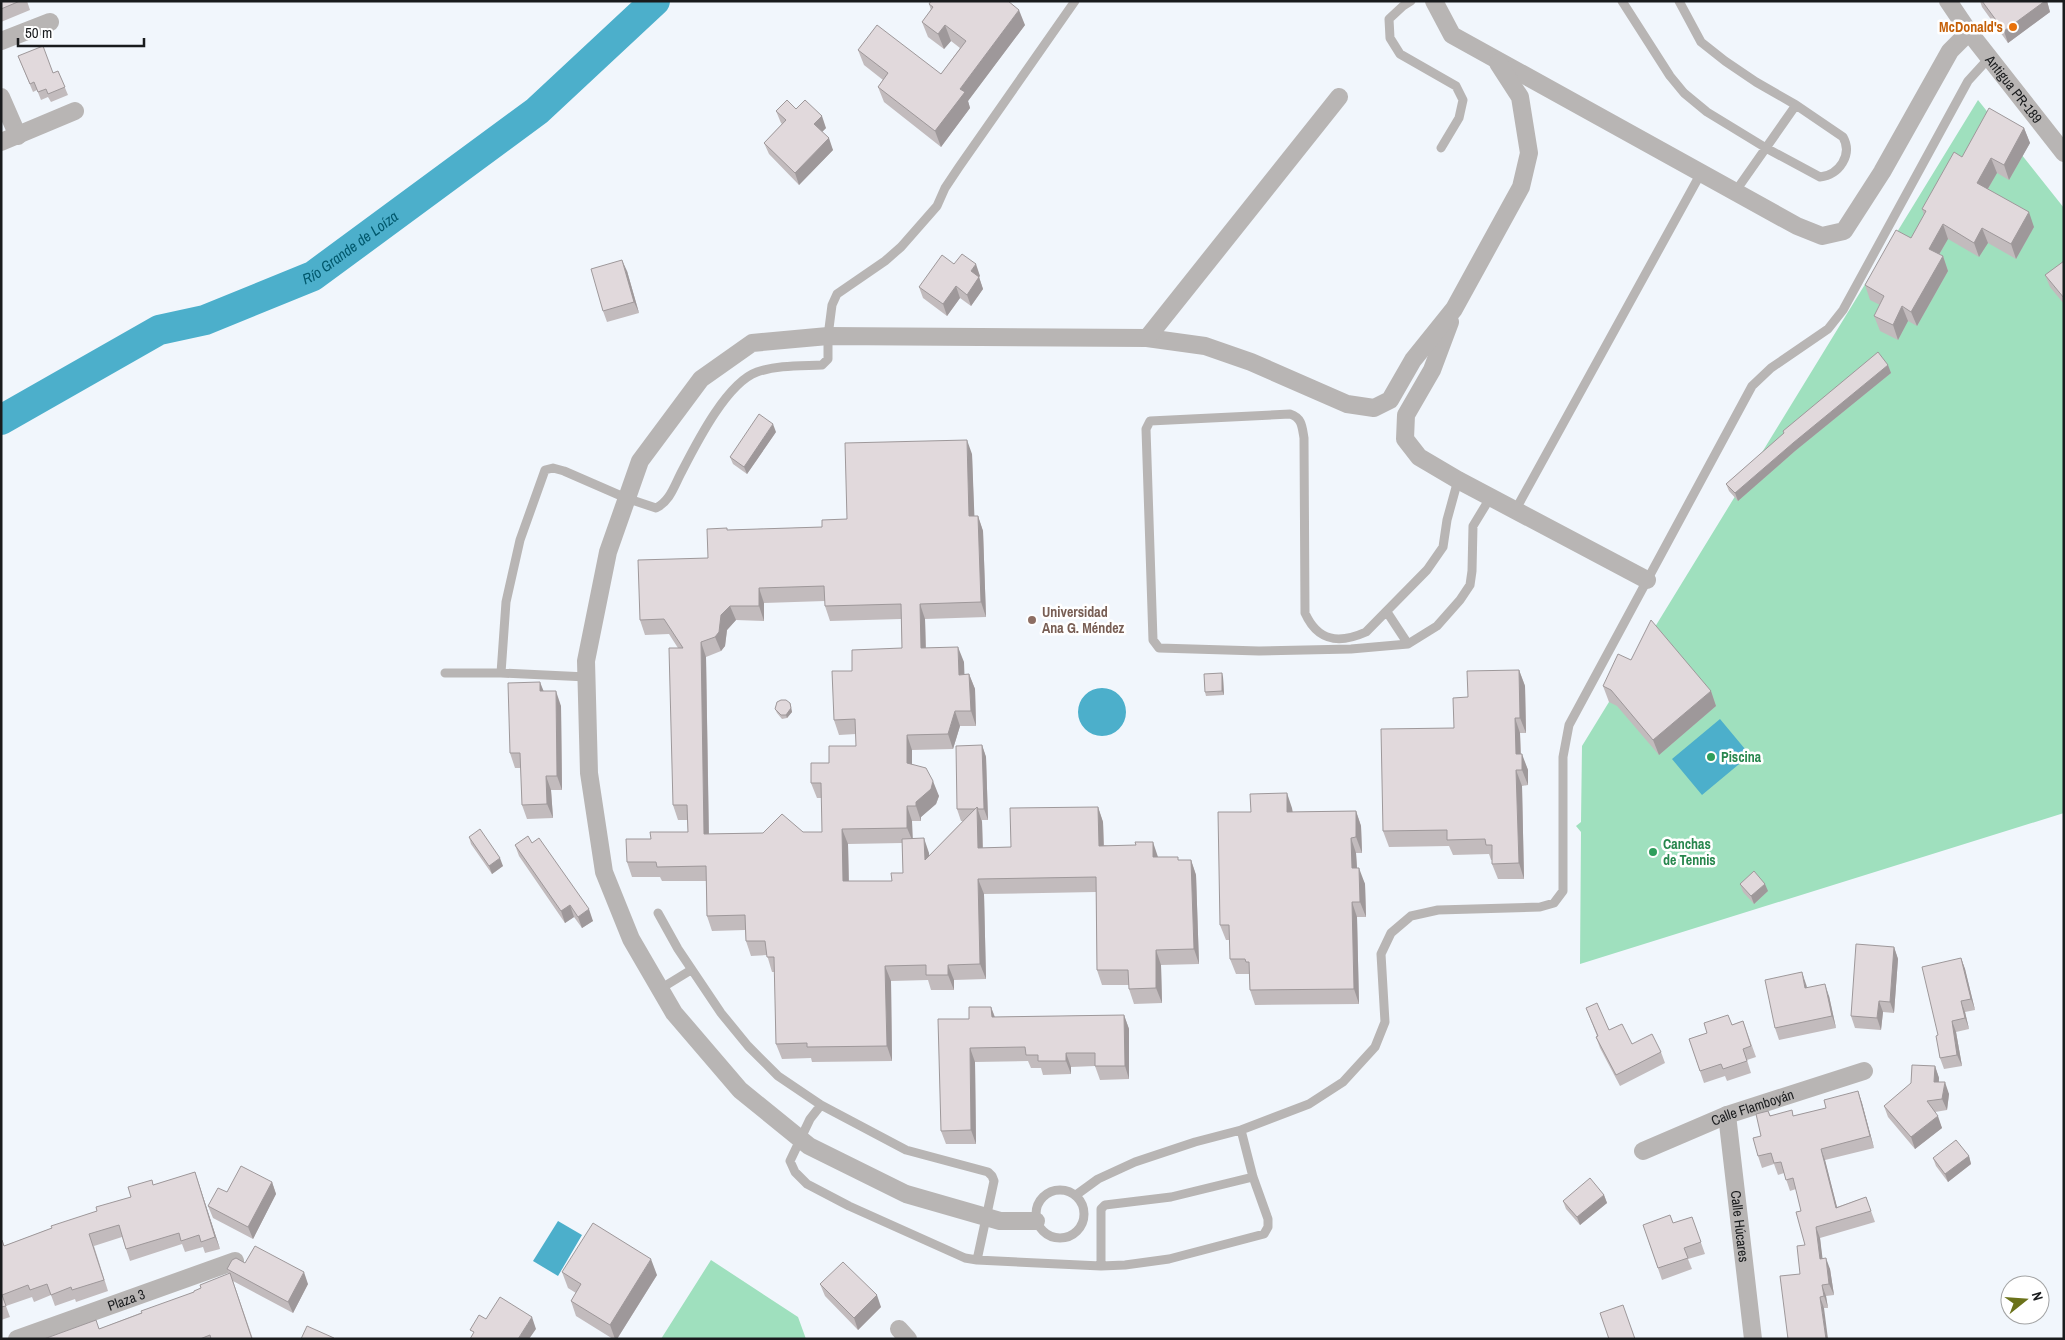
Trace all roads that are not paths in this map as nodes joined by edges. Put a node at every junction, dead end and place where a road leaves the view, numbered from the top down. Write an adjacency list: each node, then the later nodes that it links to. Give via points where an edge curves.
1 (1075, 1): 24 (lane, via 959,167 937,206 885,262 836,294)
2 (1411, 1): 18 (lane, via 1389,19 1390,38 1400,54 1456,86 1463,100 1459,118)
3 (1434, 1): 11 (street, via 1452,36)
4 (1622, 1): 19 (lane, via 1684,93 1707,112)
5 (1679, 1): 14 (lane, via 1701,42)
6 (1948, 1): 8 (street, Antigua PR-189)
7 (50, 22): 9 (street)
8 (1969, 32): 10 (street, Antigua PR-189); 22 (street, via 1950,51 1882,172 1844,231 1822,236)
9 (1, 41)
10 (1989, 58): 20 (street, Antigua PR-189); 30 (lane, via 1968,81 1843,310 1828,329 1771,368 1752,386)
11 (1496, 60): 21 (street); 23 (street, via 1520,97 1529,153 1521,187)
12 (1, 97): 16 (street)
13 (1339, 97): 25 (street)
14 (1796, 106): 19 (lane); 19 (lane, via 1843,137 1848,152 1836,172 1820,177)
15 (75, 111): 16 (street)
16 (18, 136): 17 (street)
17 (1, 142)
18 (1441, 148)
19 (1766, 148): 22 (lane)
20 (2064, 153)
21 (1701, 173): 22 (street); 29 (lane)
22 (1735, 192)
23 (1454, 309): 25 (street, via 1413,360 1390,400 1374,408 1347,404 1206,346); 26 (street, via 1432,370 1406,416 1405,439 1419,457)
24 (828, 336): 25 (street); 27 (street, via 752,343 701,380 640,461); 27 (lane, via 828,359 822,365 785,366 755,373 723,401 662,506 650,507)
25 (1147, 338)
26 (1458, 480): 28 (street); 31 (lane, via 1442,547 1426,570)
27 (626, 498): 33 (lane, via 564,471 545,470 520,540 506,602); 35 (street, via 608,552 586,661)
28 (1490, 498): 29 (street); 32 (lane, via 1473,526 1470,585 1437,626)
29 (1516, 509): 30 (street)
30 (1647, 580): 42 (lane, via 1569,726 1563,757 1563,891 1554,903 1540,907 1438,910 1411,916 1391,933 1381,954 1385,1022 1374,1047 1343,1082 1309,1104)
31 (1387, 612): 32 (lane); 32 (lane, via 1357,636 1329,638 1311,626 1306,613 1304,438 1301,421 1296,416 1150,420 1146,429 1151,634 1159,648 1277,651)
32 (1408, 644)
33 (501, 673): 34 (lane); 35 (lane)
34 (445, 674)
35 (587, 677): 38 (street, via 589,773 604,872 631,939)
36 (658, 913): 37 (lane)
37 (691, 970): 38 (lane); 40 (lane, via 748,1046 778,1076)
38 (660, 990): 43 (street, via 674,1013 740,1090)
39 (1864, 1071): 41 (street, Calle Flamboyán)
40 (821, 1105): 43 (lane); 47 (lane, via 906,1150 988,1172 994,1181)
41 (1727, 1115): 44 (street, Calle Flamboyán); 53 (street, Calle Húcares)
42 (1241, 1130): 45 (lane); 46 (lane, via 1136,1162 1098,1180)
43 (799, 1139): 47 (street, via 906,1194); 49 (lane, via 790,1161 795,1172 807,1184 965,1258)
44 (1643, 1151)
45 (1253, 1177): 51 (lane, via 1171,1197 1105,1205 1101,1209); 51 (lane, via 1268,1219 1264,1234 1168,1259)
46 (1076, 1195): 48 (lane, via 1064,1189 1045,1193 1035,1210); 48 (lane, via 1084,1208 1084,1218 1074,1234 1055,1238 1046,1234)
47 (986, 1217): 48 (street, via 1000,1221); 49 (lane)
48 (1036, 1221)
49 (977, 1260): 51 (lane)
50 (235, 1261): 52 (street, Plaza 3)
51 (1101, 1266)
52 (17, 1339)
53 (1752, 1339)

